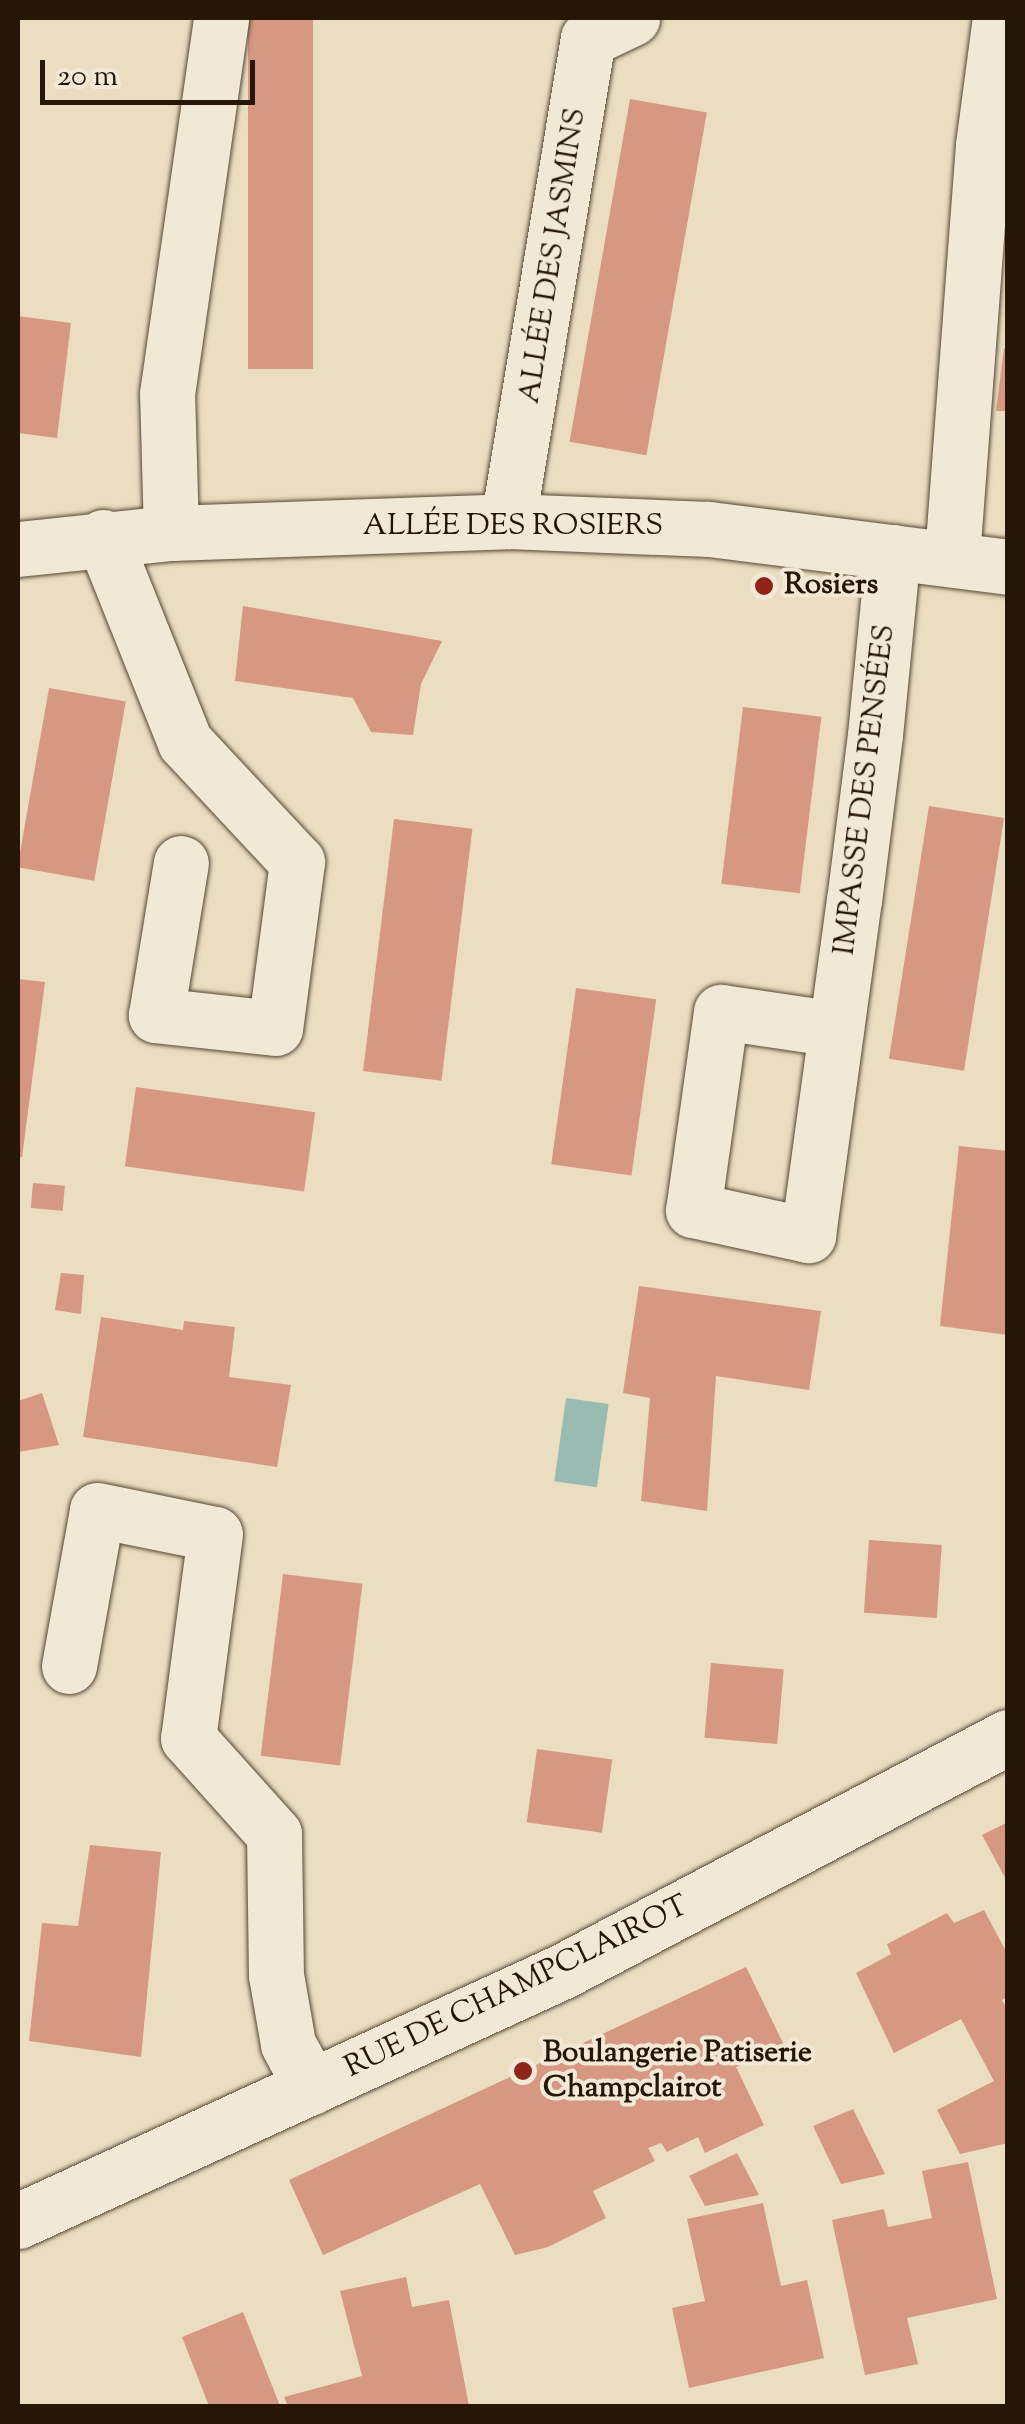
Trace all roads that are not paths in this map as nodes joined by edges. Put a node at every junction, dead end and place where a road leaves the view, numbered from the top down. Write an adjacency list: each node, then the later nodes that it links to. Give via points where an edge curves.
1 (221, 18): 5 (street, via 167,394)
2 (632, 18): 4 (street, ALLÉE DES JASMINS, via 588,38)
3 (1000, 18): 9 (street)
4 (508, 522): 5 (street, ALLÉE DES ROSIERS); 8 (street, ALLÉE DES ROSIERS, via 708,529)
5 (170, 533): 6 (street, ALLÉE DES ROSIERS)
6 (102, 537): 7 (street, ALLÉE DES ROSIERS); 11 (street, via 185,742 297,862 275,1028 156,1015)
7 (18, 549)
8 (893, 552): 9 (street, ALLÉE DES ROSIERS); 12 (street, IMPASSE DES PENSÉES)
9 (952, 557): 10 (street, ALLÉE DES ROSIERS)
10 (1008, 566)
11 (181, 863)
12 (836, 1029)
13 (69, 1666): 15 (street, via 97,1510 215,1534 188,1738 274,1834 276,1976 288,2044)
14 (1008, 1736): 15 (street, RUE DE CHAMPCLAIROT, via 563,1971)
15 (311, 2088): 16 (street, RUE DE CHAMPCLAIROT)
16 (18, 2220)

